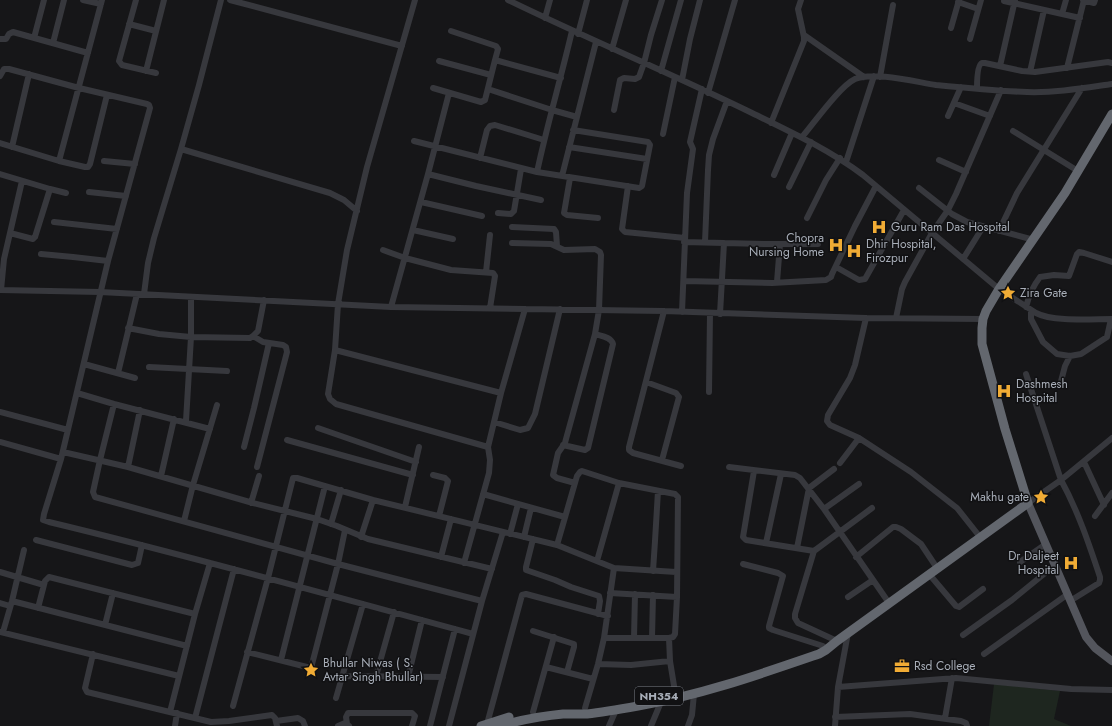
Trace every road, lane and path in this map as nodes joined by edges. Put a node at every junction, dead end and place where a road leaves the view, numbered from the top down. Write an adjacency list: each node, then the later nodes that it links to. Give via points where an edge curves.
1 (44, 0): 39 (street)
2 (64, 0): 43 (street)
3 (83, 0): 25 (street)
4 (136, 0): 33 (street)
5 (164, 0): 35 (street)
6 (221, 0): 98 (street)
7 (230, 0): 44 (street)
8 (415, 0): 44 (street)
9 (508, 0): 26 (street)
10 (550, 0): 31 (street)
11 (587, 0): 37 (street)
12 (626, 0): 45 (street)
13 (662, 0): 49 (street)
14 (682, 0): 54 (street)
15 (700, 0): 64 (street)
16 (735, 0): 74 (street)
17 (801, 0): 38 (street, via 798,9)
18 (981, 0): 28 (street)
19 (1004, 0): 24 (street)
20 (1066, 0): 30 (street)
21 (1084, 0): 22 (street, via 1094,3); 32 (street)
22 (1095, 0)
23 (959, 1): 28 (street); 34 (street)
24 (1014, 1): 29 (street); 51 (street)
25 (102, 2): 46 (street)
26 (522, 3): 31 (street)
27 (893, 5): 60 (street)
28 (978, 8): 41 (street)
29 (1044, 10): 30 (street); 55 (street)
30 (1062, 14): 32 (street)
31 (545, 18): 37 (street)
32 (1080, 18): 52 (street)
33 (129, 24): 35 (street); 53 (street, via 119,61)
34 (951, 28)
35 (156, 31): 53 (street)
36 (451, 31): 47 (street, via 496,46 498,49)
37 (575, 32): 42 (street); 63 (street)
38 (804, 35): 62 (street); 85 (street, via 803,47)
39 (34, 38): 40 (street, via 13,32 6,39); 43 (street)
40 (0, 39)
41 (970, 39)
42 (596, 42): 45 (street); 84 (street)
43 (53, 44): 46 (street)
44 (402, 46): 131 (street)
45 (612, 49): 49 (street)
46 (88, 54): 67 (street)
47 (495, 60): 58 (street); 63 (street)
48 (439, 61): 58 (street)
49 (644, 63): 54 (street); 80 (street, via 638,78 620,80)
50 (1112, 63): 52 (street)
51 (1000, 66): 55 (street); 69 (street, via 981,64)
52 (1067, 68): 55 (street)
53 (146, 71): 56 (street)
54 (661, 71): 61 (street)
55 (1030, 72)
56 (156, 73)
57 (29, 74): 59 (street, via 6,68); 67 (street); 96 (street)
58 (491, 75): 71 (street)
59 (0, 76)
60 (877, 76): 62 (street); 66 (street); 106 (street)
61 (675, 77): 64 (street); 89 (street)
62 (864, 77): 90 (street, via 845,86)
63 (561, 78): 79 (street)
64 (682, 80): 72 (street)
65 (1112, 84): 70 (street)
66 (960, 86): 69 (street); 78 (street)
67 (78, 88): 76 (street); 104 (street)
68 (433, 88): 75 (street)
69 (976, 88): 73 (street)
70 (1082, 88): 73 (street, via 1036,92); 99 (street)
71 (488, 89): 75 (street, via 483,102); 79 (street)
72 (702, 90): 74 (street); 146 (street, via 690,142 693,149 686,193)
73 (1001, 90): 83 (street)
74 (708, 92): 77 (street)
75 (449, 93): 95 (street)
76 (107, 95): 104 (street, via 89,166); 107 (street, via 149,105 150,110)
77 (727, 101): 85 (street); 148 (street, via 709,155)
78 (954, 103): 82 (street); 83 (street)
79 (552, 110): 84 (street); 91 (street)
80 (614, 110)
81 (1112, 114): 109 (highway)
82 (948, 116)
83 (990, 116): 111 (street)
84 (577, 117): 86 (street)
85 (771, 123): 88 (street)
86 (573, 130): 97 (street); 102 (street, via 646,141 650,145)
87 (1013, 131): 99 (street)
88 (792, 133): 90 (street); 114 (street)
89 (663, 134)
90 (802, 137): 93 (street)
91 (544, 140): 100 (street, via 490,126); 110 (street)
92 (414, 141): 95 (street)
93 (811, 142): 101 (street); 120 (street)
94 (0, 143): 96 (street)
95 (435, 146): 100 (street); 113 (street)
96 (12, 147): 104 (street)
97 (569, 147): 102 (street); 115 (street)
98 (181, 149): 131 (street, via 330,193); 170 (street, via 154,238)
99 (1044, 150): 109 (street); 141 (street, via 1014,198)
100 (480, 158): 108 (street)
101 (840, 158): 106 (street); 135 (street)
102 (647, 159): 118 (street, via 642,186)
103 (939, 160): 111 (street)
104 (59, 161)
105 (104, 161): 107 (street)
106 (846, 162): 119 (street)
107 (135, 164): 126 (street)
108 (521, 168): 110 (street); 125 (street)
109 (1078, 171): 147 (highway)
110 (537, 172): 115 (street)
111 (966, 172): 130 (street)
112 (0, 174): 117 (street)
113 (428, 174): 125 (street); 128 (street)
114 (774, 175)
115 (562, 176): 116 (street)
116 (570, 178): 118 (street); 134 (street, via 564,213)
117 (22, 181): 122 (street); 142 (street)
118 (628, 186): 146 (street, via 622,229 624,231)
119 (876, 186): 129 (street); 161 (street)
120 (789, 187)
121 (919, 188): 130 (street)
122 (50, 190): 124 (street); 142 (street, via 34,238 31,240)
123 (89, 192): 126 (street)
124 (66, 194)
125 (516, 195): 127 (street); 132 (street, via 513,213)
126 (126, 196): 139 (street)
127 (541, 200)
128 (421, 202): 133 (street); 140 (street)
129 (904, 210): 143 (street); 161 (street, via 865,279 859,280)
130 (948, 210): 138 (street, via 967,222); 143 (street)
131 (357, 211): 173 (street, via 344,261)
132 (498, 213)
133 (482, 216)
134 (598, 218)
135 (807, 218)
136 (54, 222): 139 (street)
137 (512, 226): 153 (street, via 554,229)
138 (983, 227): 141 (street); 158 (street)
139 (117, 229): 159 (street)
140 (413, 230): 145 (street); 157 (street)
141 (999, 231): 147 (street)
142 (10, 233): 156 (street)
143 (932, 233): 158 (street); 185 (street, via 902,289)
144 (490, 235): 162 (street)
145 (453, 239)
146 (684, 240): 148 (street); 163 (street)
147 (1034, 240): 166 (highway)
148 (705, 242): 150 (street)
149 (512, 243): 153 (street)
150 (724, 243): 151 (street); 164 (street)
151 (780, 244): 152 (street); 165 (street)
152 (818, 244)
153 (558, 246): 179 (street, via 564,250 595,249 600,252)
154 (383, 250): 157 (street)
155 (41, 254): 159 (street)
156 (2, 258): 167 (street)
157 (405, 258): 162 (street, via 451,270); 174 (street)
158 (963, 259): 166 (street)
159 (108, 261): 168 (street)
160 (1112, 262): 176 (street, via 1079,252 1069,276 1040,277 1030,294)
161 (836, 266): 165 (street, via 826,280)
162 (486, 272): 175 (street, via 495,276)
163 (684, 281): 164 (street); 181 (street)
164 (722, 282): 165 (street); 183 (street)
165 (776, 282)
166 (999, 289): 176 (street); 186 (highway)
167 (0, 290): 168 (street)
168 (100, 292): 169 (street); 195 (street)
169 (137, 294): 170 (street); 188 (street)
170 (144, 294): 171 (street)
171 (191, 297): 172 (street); 191 (street)
172 (264, 300): 173 (street); 190 (street, via 258,331)
173 (338, 304): 174 (street); 193 (street)
174 (391, 307): 175 (street)
175 (490, 308): 177 (street)
176 (1028, 308): 187 (street, via 1041,316 1054,318); 194 (street, via 1043,342 1056,354)
177 (525, 309): 178 (street); 206 (street)
178 (560, 309): 179 (street); 213 (street, via 535,414 528,428 520,430)
179 (599, 310): 180 (street); 189 (street)
180 (664, 311): 181 (street); 202 (street)
181 (682, 312): 182 (street)
182 (710, 313): 183 (street); 204 (street)
183 (720, 314): 184 (street)
184 (866, 318): 185 (street); 217 (street, via 850,378 827,418 830,425)
185 (896, 318): 186 (street)
186 (983, 319): 256 (highway, via 982,344)
187 (1112, 319): 194 (street, via 1107,337 1081,354)
188 (128, 328): 191 (street); 199 (street)
189 (595, 334): 221 (street); 221 (street, via 609,338 613,344 588,448 585,450)
190 (253, 336): 191 (street); 192 (street, via 261,342)
191 (191, 337): 197 (street)
192 (269, 343): 222 (street); 234 (street, via 283,345 287,352)
193 (335, 350): 206 (street); 224 (street, via 328,394 336,404)
194 (1070, 356): 203 (street)
195 (84, 364): 199 (street); 205 (street)
196 (149, 368): 197 (street)
197 (188, 370): 198 (street); 212 (street)
198 (227, 371)
199 (118, 374): 201 (street)
200 (1026, 374): 243 (street)
201 (134, 378)
202 (646, 382): 228 (street, via 676,393 679,397); 228 (street, via 629,450)
203 (1060, 385)
204 (709, 392)
205 (77, 393): 207 (street); 216 (street)
206 (501, 393): 213 (street)
207 (114, 404): 209 (street); 227 (street)
208 (217, 405): 214 (street)
209 (140, 410): 211 (street); 233 (street)
210 (0, 412): 216 (street)
211 (174, 419): 212 (street); 241 (street)
212 (186, 422): 214 (street)
213 (494, 422): 224 (street)
214 (210, 428): 247 (street)
215 (318, 428): 229 (street)
216 (68, 430): 225 (street)
217 (859, 438): 231 (street); 278 (street, via 948,500)
218 (1112, 438): 230 (street)
219 (286, 440): 239 (street)
220 (0, 442): 226 (street)
221 (563, 445): 244 (street, via 558,453 553,475)
222 (244, 447)
223 (419, 447): 229 (street)
224 (488, 447): 253 (street, via 490,468)
225 (63, 452): 226 (street); 227 (street)
226 (61, 459): 283 (street, via 43,520)
227 (100, 460): 233 (street); 269 (street, via 93,492 96,497)
228 (662, 460): 232 (street)
229 (416, 462): 239 (street)
230 (1084, 462): 243 (street); 258 (street)
231 (840, 463)
232 (681, 466)
233 (128, 467): 241 (street)
234 (257, 467)
235 (729, 467): 236 (street)
236 (754, 470): 238 (street); 281 (street, via 742,536 745,539)
237 (834, 470): 249 (street)
238 (781, 474): 249 (street, via 795,475); 281 (street)
239 (413, 475): 259 (street)
240 (433, 475): 264 (street, via 448,480)
241 (161, 476): 247 (street)
242 (259, 476): 255 (street)
243 (1061, 480): 256 (street); 320 (street, via 1086,536 1100,580)
244 (575, 483): 245 (street, via 580,472); 266 (street)
245 (619, 483): 251 (street); 292 (street)
246 (859, 484): 262 (street)
247 (193, 485): 255 (street); 269 (street)
248 (325, 486): 250 (street); 263 (street, via 293,478); 267 (street)
249 (809, 488): 262 (street); 286 (street)
250 (340, 490): 254 (street); 270 (street)
251 (658, 491): 303 (street); 305 (street, via 675,494 678,497)
252 (1112, 493): 258 (street)
253 (483, 494): 257 (street); 271 (street)
254 (373, 500): 259 (street); 276 (street)
255 (251, 502): 263 (street)
256 (1028, 503): 278 (highway, NH354); 282 (main road)
257 (518, 504): 260 (street); 275 (street)
258 (1104, 505): 265 (street)
259 (405, 507): 264 (street)
260 (531, 508): 266 (street); 277 (street)
261 (872, 508): 274 (street)
262 (824, 509): 274 (street)
263 (284, 511): 267 (street); 285 (street)
264 (439, 516): 268 (street)
265 (1095, 516)
266 (565, 517): 284 (street)
267 (317, 519): 270 (street); 289 (street)
268 (451, 519): 271 (street); 290 (street)
269 (184, 521): 285 (street)
270 (332, 524): 272 (street)
271 (474, 525): 273 (street); 295 (street)
272 (345, 530): 276 (street); 296 (street)
273 (503, 532): 275 (street); 302 (street)
274 (839, 532): 288 (street); 291 (street)
275 (510, 534): 277 (street)
276 (361, 537): 290 (street)
277 (524, 537): 279 (street)
278 (980, 537): 300 (highway, NH354)
279 (533, 539): 284 (street); 329 (street, via 526,570 599,596)
280 (36, 540): 283 (street, via 132,566 138,563)
281 (766, 543): 286 (street)
282 (1046, 544): 293 (street); 298 (main road)
283 (142, 545): 294 (street)
284 (557, 545): 292 (street)
285 (276, 546): 289 (street); 308 (street)
286 (797, 548): 288 (street)
287 (24, 550): 307 (street)
288 (814, 551): 344 (street, via 795,618 798,623)
289 (307, 555): 296 (street); 311 (street)
290 (441, 557): 295 (street)
291 (856, 557): 300 (street, via 896,527 921,544); 309 (street)
292 (597, 561): 299 (street)
293 (1020, 562)
294 (210, 563): 301 (street); 328 (street)
295 (464, 563): 302 (street)
296 (338, 564): 316 (street); 321 (street)
297 (743, 564): 344 (street, via 782,576 769,628)
298 (1055, 565): 320 (main road); 338 (street)
299 (614, 568): 303 (street); 314 (street)
300 (938, 568): 306 (highway, NH354)
301 (234, 569): 308 (street); 375 (street)
302 (492, 569): 321 (street)
303 (653, 570): 305 (street)
304 (0, 572): 307 (street)
305 (676, 572): 318 (street)
306 (929, 574): 312 (street, via 959,607); 323 (highway, NH354)
307 (17, 577): 310 (street); 324 (street)
308 (268, 578): 311 (street); 346 (street)
309 (872, 580): 319 (street); 323 (street)
310 (44, 584): 313 (street, via 49,577); 326 (street)
311 (300, 587): 316 (street); 349 (street)
312 (983, 589)
313 (113, 593): 328 (street); 332 (street)
314 (610, 593): 315 (street); 330 (street)
315 (636, 594): 317 (street); 341 (street)
316 (330, 595): 325 (street); 349 (street, via 311,668)
317 (653, 595): 318 (street); 342 (street)
318 (677, 597): 343 (street, via 675,634)
319 (848, 597)
320 (1069, 598): 348 (street); 351 (main road, via 1086,637)
321 (482, 601): 337 (street)
322 (0, 603): 324 (street)
323 (889, 603): 336 (highway, NH354)
324 (11, 604): 326 (street); 335 (street)
325 (363, 604): 327 (street); 356 (street)
326 (38, 608): 332 (street)
327 (394, 612): 331 (street); 357 (street)
328 (195, 614): 345 (street)
329 (598, 614): 330 (street); 379 (street, via 522,595)
330 (608, 616): 340 (street)
331 (422, 620): 333 (street); 358 (street)
332 (105, 625): 345 (street)
333 (455, 630): 337 (street); 359 (street)
334 (533, 631): 339 (street)
335 (1, 632): 347 (street)
336 (848, 633): 344 (highway, NH354); 362 (street)
337 (473, 634): 385 (street)
338 (964, 635)
339 (554, 637): 353 (street); 354 (street, via 575,645)
340 (604, 638): 341 (street); 352 (street)
341 (634, 638): 342 (street)
342 (652, 638): 343 (street)
343 (669, 638): 350 (street)
344 (831, 644): 364 (highway, NH354, via 819,654); 365 (highway, NH354)
345 (187, 646): 355 (street)
346 (248, 652): 349 (street); 368 (street)
347 (93, 654): 355 (street); 371 (street, via 86,690)
348 (984, 654)
349 (281, 660)
350 (670, 661): 352 (street, via 631,665); 365 (street)
351 (1112, 661)
352 (598, 664): 361 (street)
353 (546, 667): 354 (street); 372 (street)
354 (567, 672): 361 (street)
355 (179, 676): 371 (street)
356 (342, 676): 357 (street); 366 (street)
357 (376, 676): 358 (street)
358 (408, 677): 359 (street)
359 (443, 677): 384 (street)
360 (952, 678): 362 (street); 363 (street, via 1071,689); 376 (street)
361 (593, 679): 369 (street)
362 (838, 687): 374 (street)
363 (1112, 690)
364 (694, 694): 365 (highway, NH354); 389 (street)
365 (675, 695): 367 (highway, NH354); 369 (highway, NH354)
366 (336, 698)
367 (661, 702): 370 (highway, NH354); 388 (street)
368 (233, 706)
369 (585, 708): 372 (highway, NH354)
370 (616, 710): 386 (highway, NH354, via 534,718); 387 (street)
371 (170, 712): 373 (street)
372 (533, 712): 379 (highway, NH354)
373 (177, 713): 375 (street); 380 (street)
374 (835, 717): 376 (street, via 910,714); 390 (street)
375 (195, 718): 377 (street, via 223,722 272,715)
376 (945, 718): 391 (street, via 964,721)
377 (276, 723): 381 (street, via 298,718)
378 (348, 725): 382 (street, via 345,723); 383 (street, via 348,713 412,713 415,716)
379 (484, 725)
380 (176, 726)
381 (305, 726)
382 (338, 726)
383 (412, 726)
384 (430, 726)
385 (449, 726)
386 (500, 726)
387 (609, 726)
388 (651, 726)
389 (688, 726)
390 (834, 726)
391 (967, 726)

